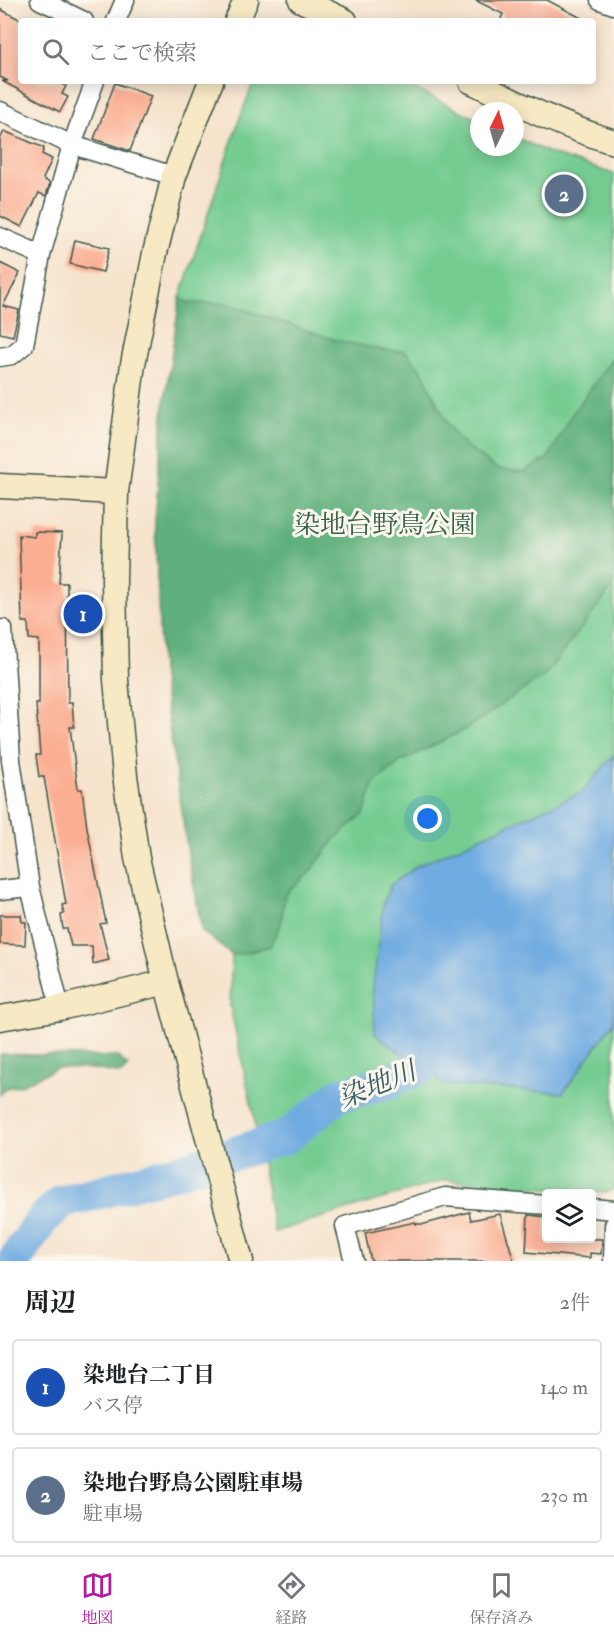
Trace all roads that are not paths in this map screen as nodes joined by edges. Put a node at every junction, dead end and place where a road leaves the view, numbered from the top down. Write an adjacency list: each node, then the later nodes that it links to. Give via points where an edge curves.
1 (40, 0): 7 (street)
2 (125, 0): 8 (street)
3 (246, 0): 9 (street)
4 (301, 0): 10 (street)
5 (600, 0): 6 (street)
6 (614, 5)
7 (78, 18)
8 (117, 18)
9 (238, 18)
10 (339, 18)
11 (94, 84): 16 (street)
12 (210, 84): 17 (street)
13 (477, 84): 15 (street, via 552,120)
14 (0, 111): 16 (street)
15 (614, 141)
16 (72, 146): 17 (street); 19 (street)
17 (174, 176): 22 (street, via 133,364)
18 (0, 237): 19 (street)
19 (41, 255): 20 (street, via 24,345 12,355)
20 (0, 357)
21 (0, 486): 22 (street)
22 (116, 492): 27 (street, via 116,680 125,776 137,858)
23 (0, 630): 24 (street, via 3,629)
24 (5, 760): 25 (street)
25 (30, 888): 26 (street); 28 (street)
26 (0, 890)
27 (166, 982): 28 (street); 34 (street)
28 (60, 1008): 29 (street)
29 (0, 1018)
30 (542, 1205): 35 (street, via 445,1197 345,1226)
31 (596, 1208): 32 (street)
32 (614, 1210)
33 (614, 1226): 36 (street)
34 (241, 1261)
35 (354, 1261)
36 (613, 1261)

